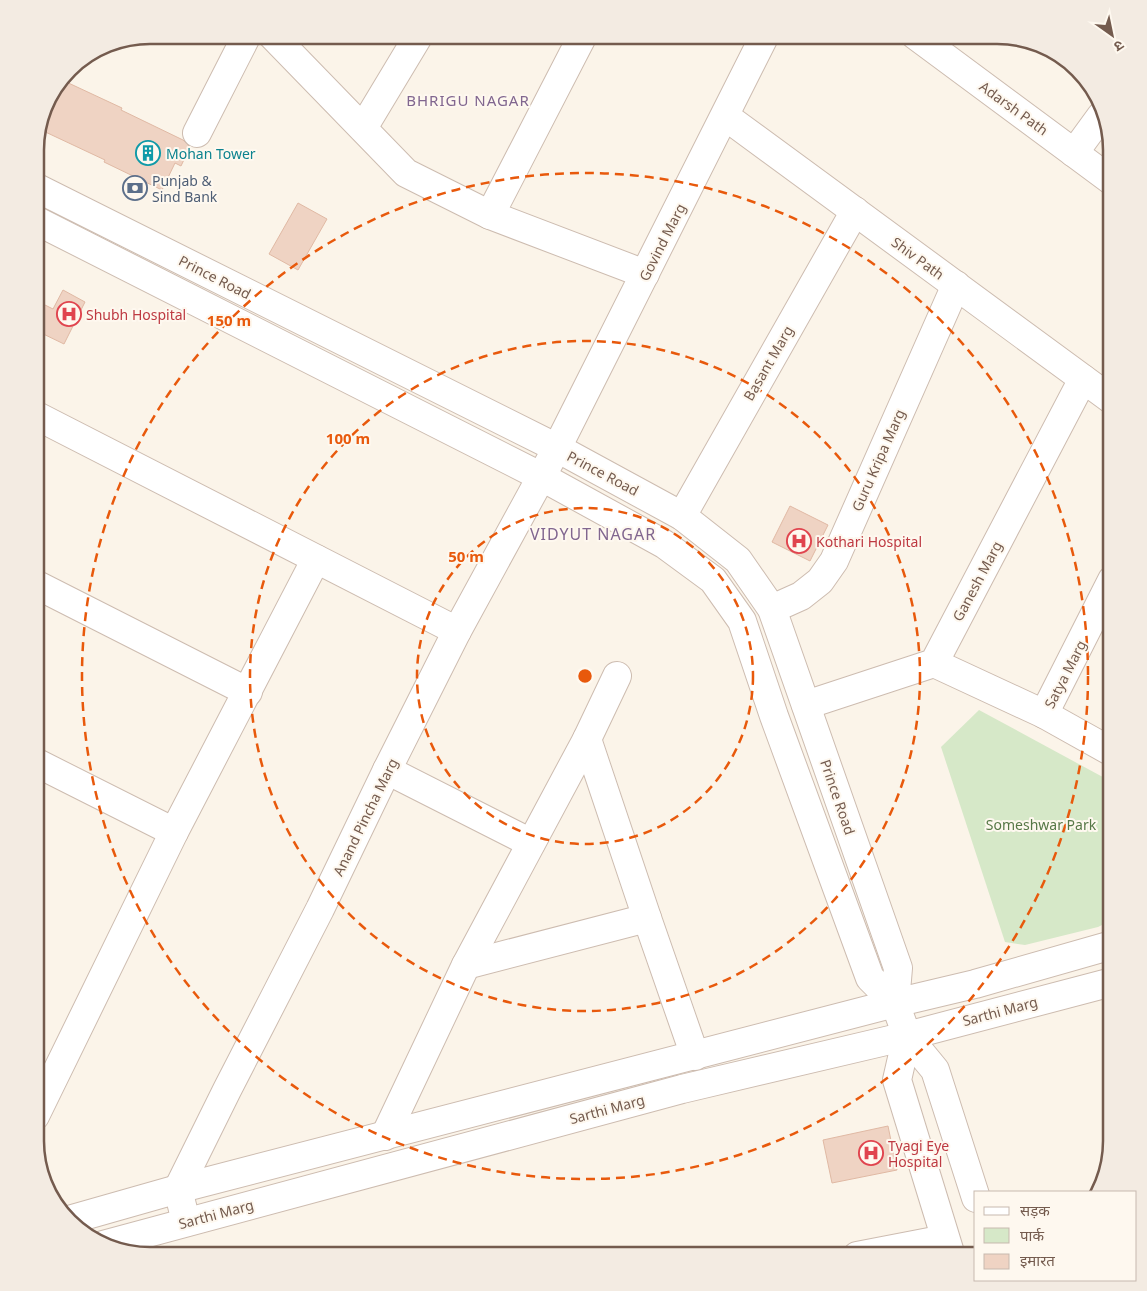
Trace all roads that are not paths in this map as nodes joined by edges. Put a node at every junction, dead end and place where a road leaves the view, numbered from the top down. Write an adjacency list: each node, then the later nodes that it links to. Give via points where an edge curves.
1 (242, 44): 10 (street)
2 (281, 44): 9 (street)
3 (414, 44): 9 (street)
4 (576, 44): 15 (street)
5 (761, 44): 7 (street, Govind Marg)
6 (927, 44): 11 (street, Adarsh Path)
7 (725, 116): 14 (street, Shiv Path); 17 (street, Govind Marg)
8 (1099, 119): 11 (street)
9 (364, 128): 15 (street, via 406,173)
10 (197, 133)
11 (1074, 153): 12 (street, Adarsh Path)
12 (1103, 174)
13 (44, 192): 22 (street, Prince Road)
14 (855, 211): 18 (street, Shiv Path); 24 (street, Basant Marg)
15 (490, 215): 17 (street)
16 (44, 225): 23 (street, Prince Road)
17 (645, 274): 22 (street, Govind Marg)
18 (956, 285): 19 (street, Shiv Path); 28 (street, Guru Kripa Marg, via 834,561 820,581 801,596)
19 (1083, 379): 20 (street, Shiv Path); 30 (street, Ganesh Marg)
20 (1103, 393)
21 (44, 420): 25 (street)
22 (557, 448): 23 (street, Anand Pincha Marg); 24 (street, Prince Road)
23 (542, 477): 29 (street, Anand Pincha Marg); 45 (street, Prince Road, via 664,544 714,580 742,621 870,978)
24 (682, 516): 28 (street, Prince Road, via 738,560)
25 (316, 560): 29 (street); 32 (street)
26 (44, 589): 32 (street)
27 (1103, 598): 34 (street, Satya Marg)
28 (772, 609): 33 (street, Prince Road)
29 (457, 632): 38 (street, Anand Pincha Marg)
30 (934, 663): 33 (street); 34 (street)
31 (617, 676): 35 (street)
32 (248, 692): 39 (street)
33 (806, 705): 45 (street, Prince Road, via 898,968)
34 (1044, 714): 36 (street)
35 (587, 739): 40 (street); 41 (street)
36 (1103, 747)
37 (44, 767): 39 (street)
38 (387, 770): 40 (street); 52 (street, Anand Pincha Marg)
39 (174, 832): 48 (street)
40 (531, 843): 43 (street)
41 (647, 918): 43 (street); 47 (street)
42 (1103, 948): 45 (street)
43 (466, 965): 50 (street)
44 (1103, 984): 46 (street, Sarthi Marg)
45 (895, 1003): 46 (street, Prince Road); 47 (street)
46 (906, 1036): 51 (street, Sarthi Marg, via 682,1089); 53 (street, Prince Road, via 935,1070); 57 (street, Prince Road, via 897,1080)
47 (695, 1056): 49 (street)
48 (44, 1098)
49 (412, 1129): 50 (street); 51 (street)
50 (385, 1136): 52 (street)
51 (420, 1159): 55 (street, Sarthi Marg)
52 (178, 1189): 54 (street); 55 (street)
53 (974, 1192)
54 (77, 1218)
55 (186, 1222): 56 (street, Sarthi Marg)
56 (116, 1242)
57 (948, 1247)

